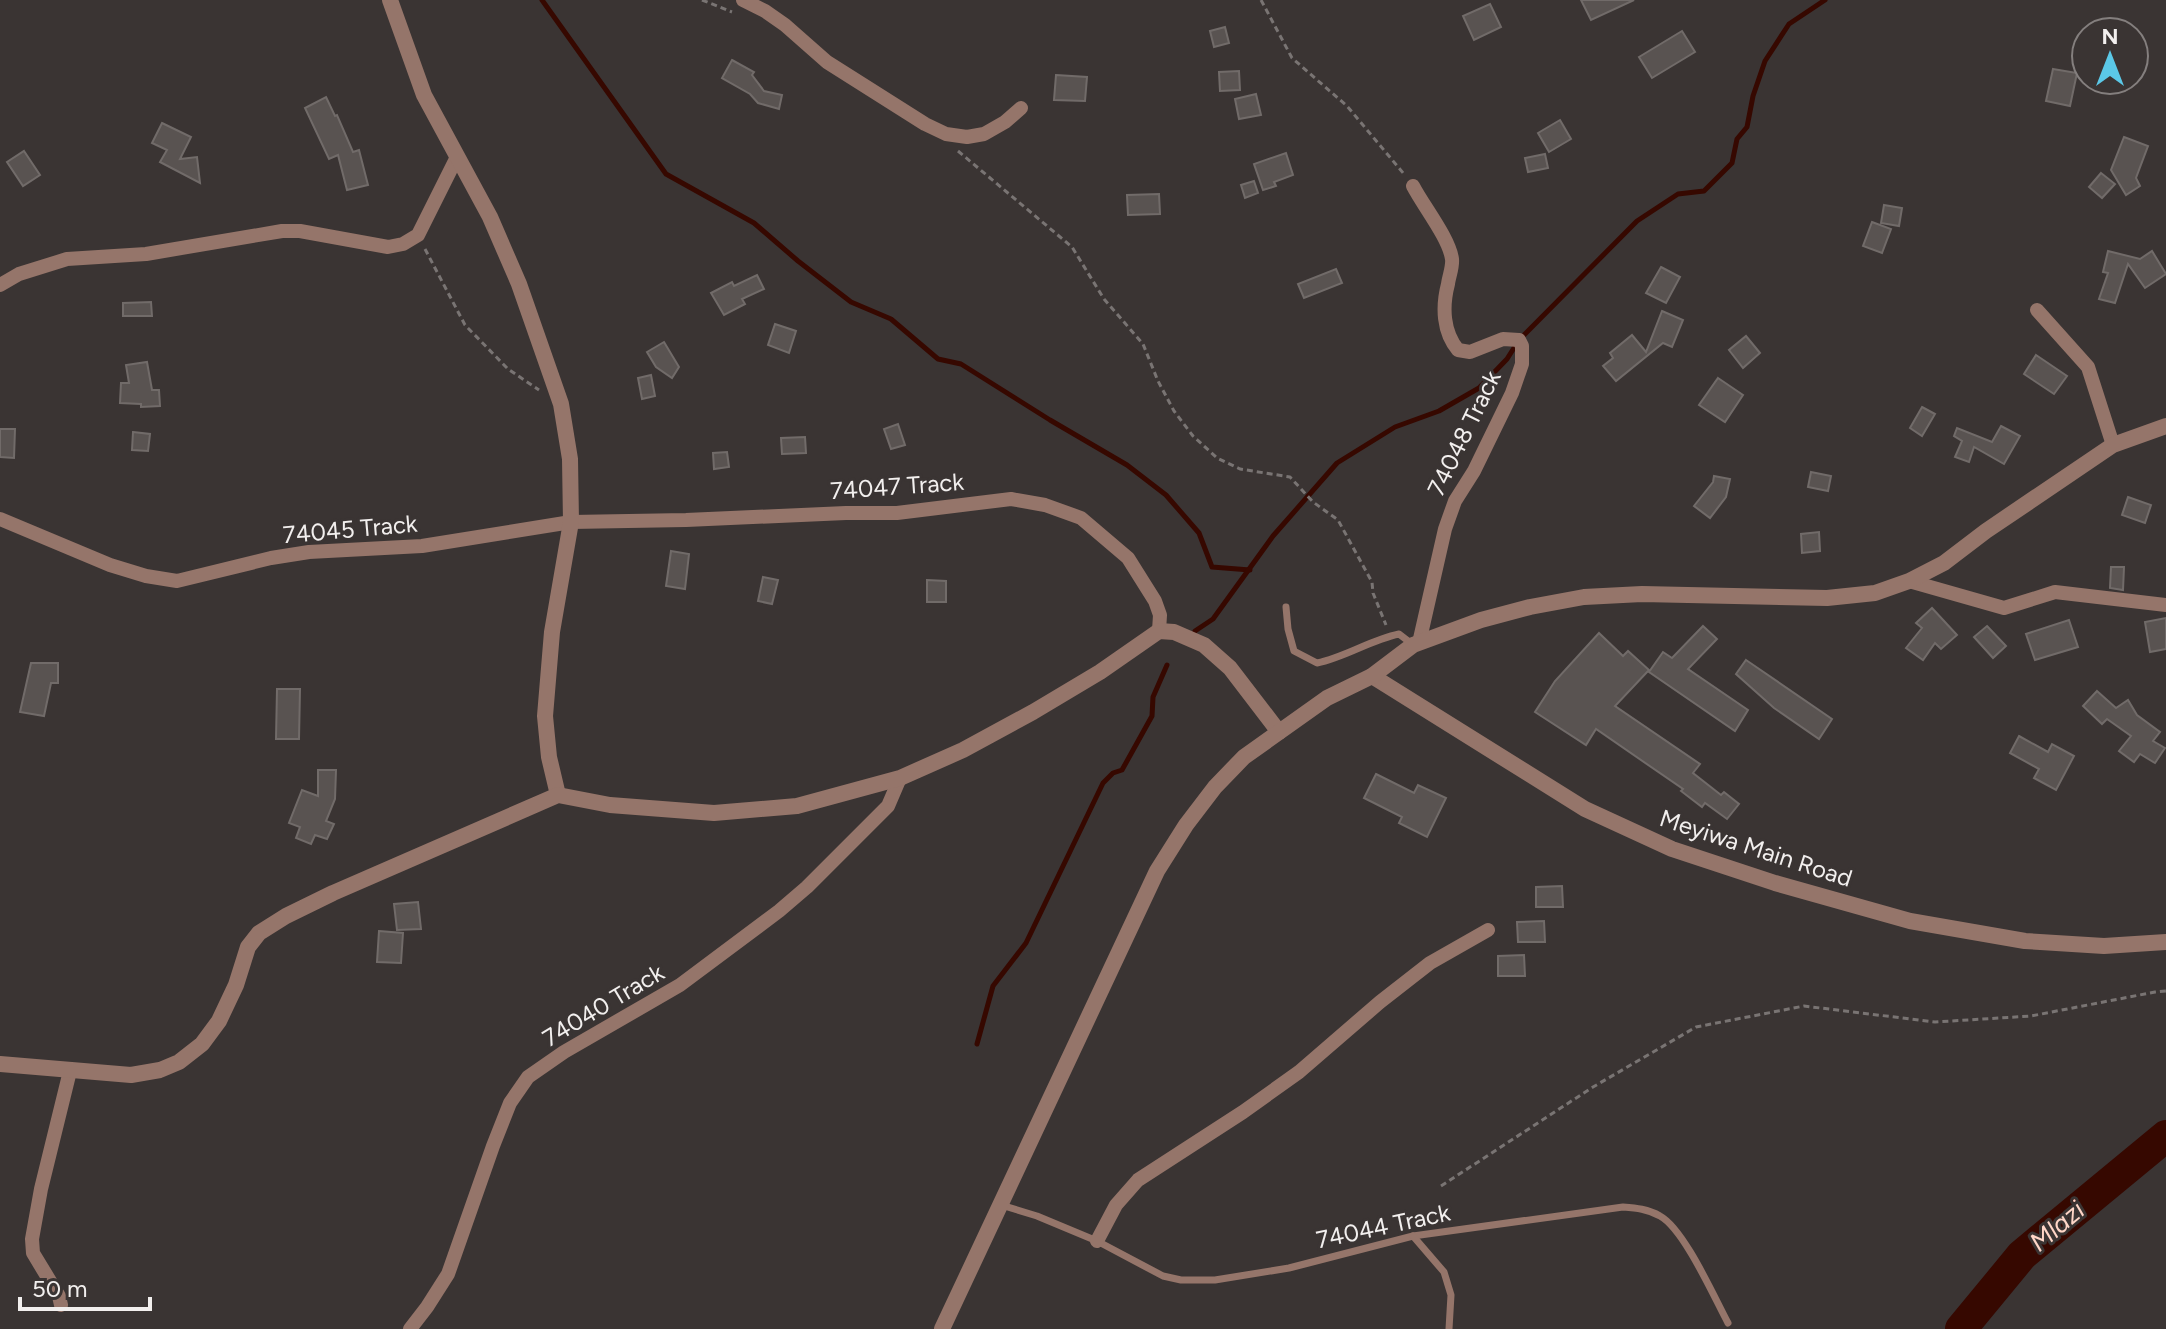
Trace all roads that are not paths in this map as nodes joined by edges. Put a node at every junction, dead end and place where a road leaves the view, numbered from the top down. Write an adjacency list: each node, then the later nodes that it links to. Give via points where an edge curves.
1 (390, 0): 4 (street, via 424,95)
2 (743, 0): 3 (street, via 785,25 827,62 946,134 984,134)
3 (1021, 108)
4 (457, 157): 6 (street, via 418,235 403,244 388,247 282,231 146,254 67,259); 11 (street, via 519,284 561,404 570,459)
5 (1413, 186): 16 (street, 74048 Track, via 1453,261 1445,295 1450,340 1458,350 1470,352 1503,339 1519,340 1523,354 1512,393 1455,501)
6 (0, 285)
7 (2037, 310): 9 (street, via 2088,367)
8 (2166, 426): 9 (street)
9 (2113, 445): 12 (street, via 1944,563)
10 (0, 519): 11 (street, 74045 Track, via 110,565 177,581 297,554 422,546)
11 (571, 522): 15 (street, 74047 Track, via 897,513 1011,499 1045,505 1081,518 1128,558); 20 (street, via 552,632 545,716)
12 (1909, 581): 13 (street, via 2004,608 2055,592); 16 (street, via 1875,593 1827,598 1584,597 1493,617)
13 (2166, 605)
14 (1286, 607): 16 (lane, via 1294,651 1317,663 1399,634)
15 (1167, 631): 18 (street, via 1204,645 1230,668); 19 (street, via 1033,712)
16 (1416, 644): 17 (street)
17 (1372, 676): 18 (street, via 1327,698); 22 (street, Meyiwa Main Road, via 1585,809 1672,849 1746,874 1910,921 2025,941 2104,946)
18 (1279, 732): 25 (street, via 1215,787 1157,871)
19 (900, 778): 20 (street, via 797,806 714,813); 30 (street, 74040 Track, via 888,806 779,911 680,985 528,1077 510,1103 448,1274)
20 (558, 795): 24 (street, via 333,893 259,933 248,947 219,1021 179,1062 131,1075)
21 (1488, 930): 27 (street, via 1430,963 1299,1072 1138,1180 1116,1205)
22 (2166, 942)
23 (0, 1064): 24 (street)
24 (70, 1071): 28 (street, via 32,1239 33,1253)
25 (1001, 1205): 27 (lane, 74044 Track); 31 (street)
26 (1413, 1236): 27 (lane, 74044 Track, via 1289,1268 1215,1280 1163,1276); 29 (lane, 74044 Track, via 1623,1207 1643,1209 1673,1228); 32 (lane, via 1444,1272 1451,1295)
27 (1097, 1241)
28 (61, 1305)
29 (1728, 1323)
30 (410, 1329)
31 (942, 1329)
32 (1449, 1329)

